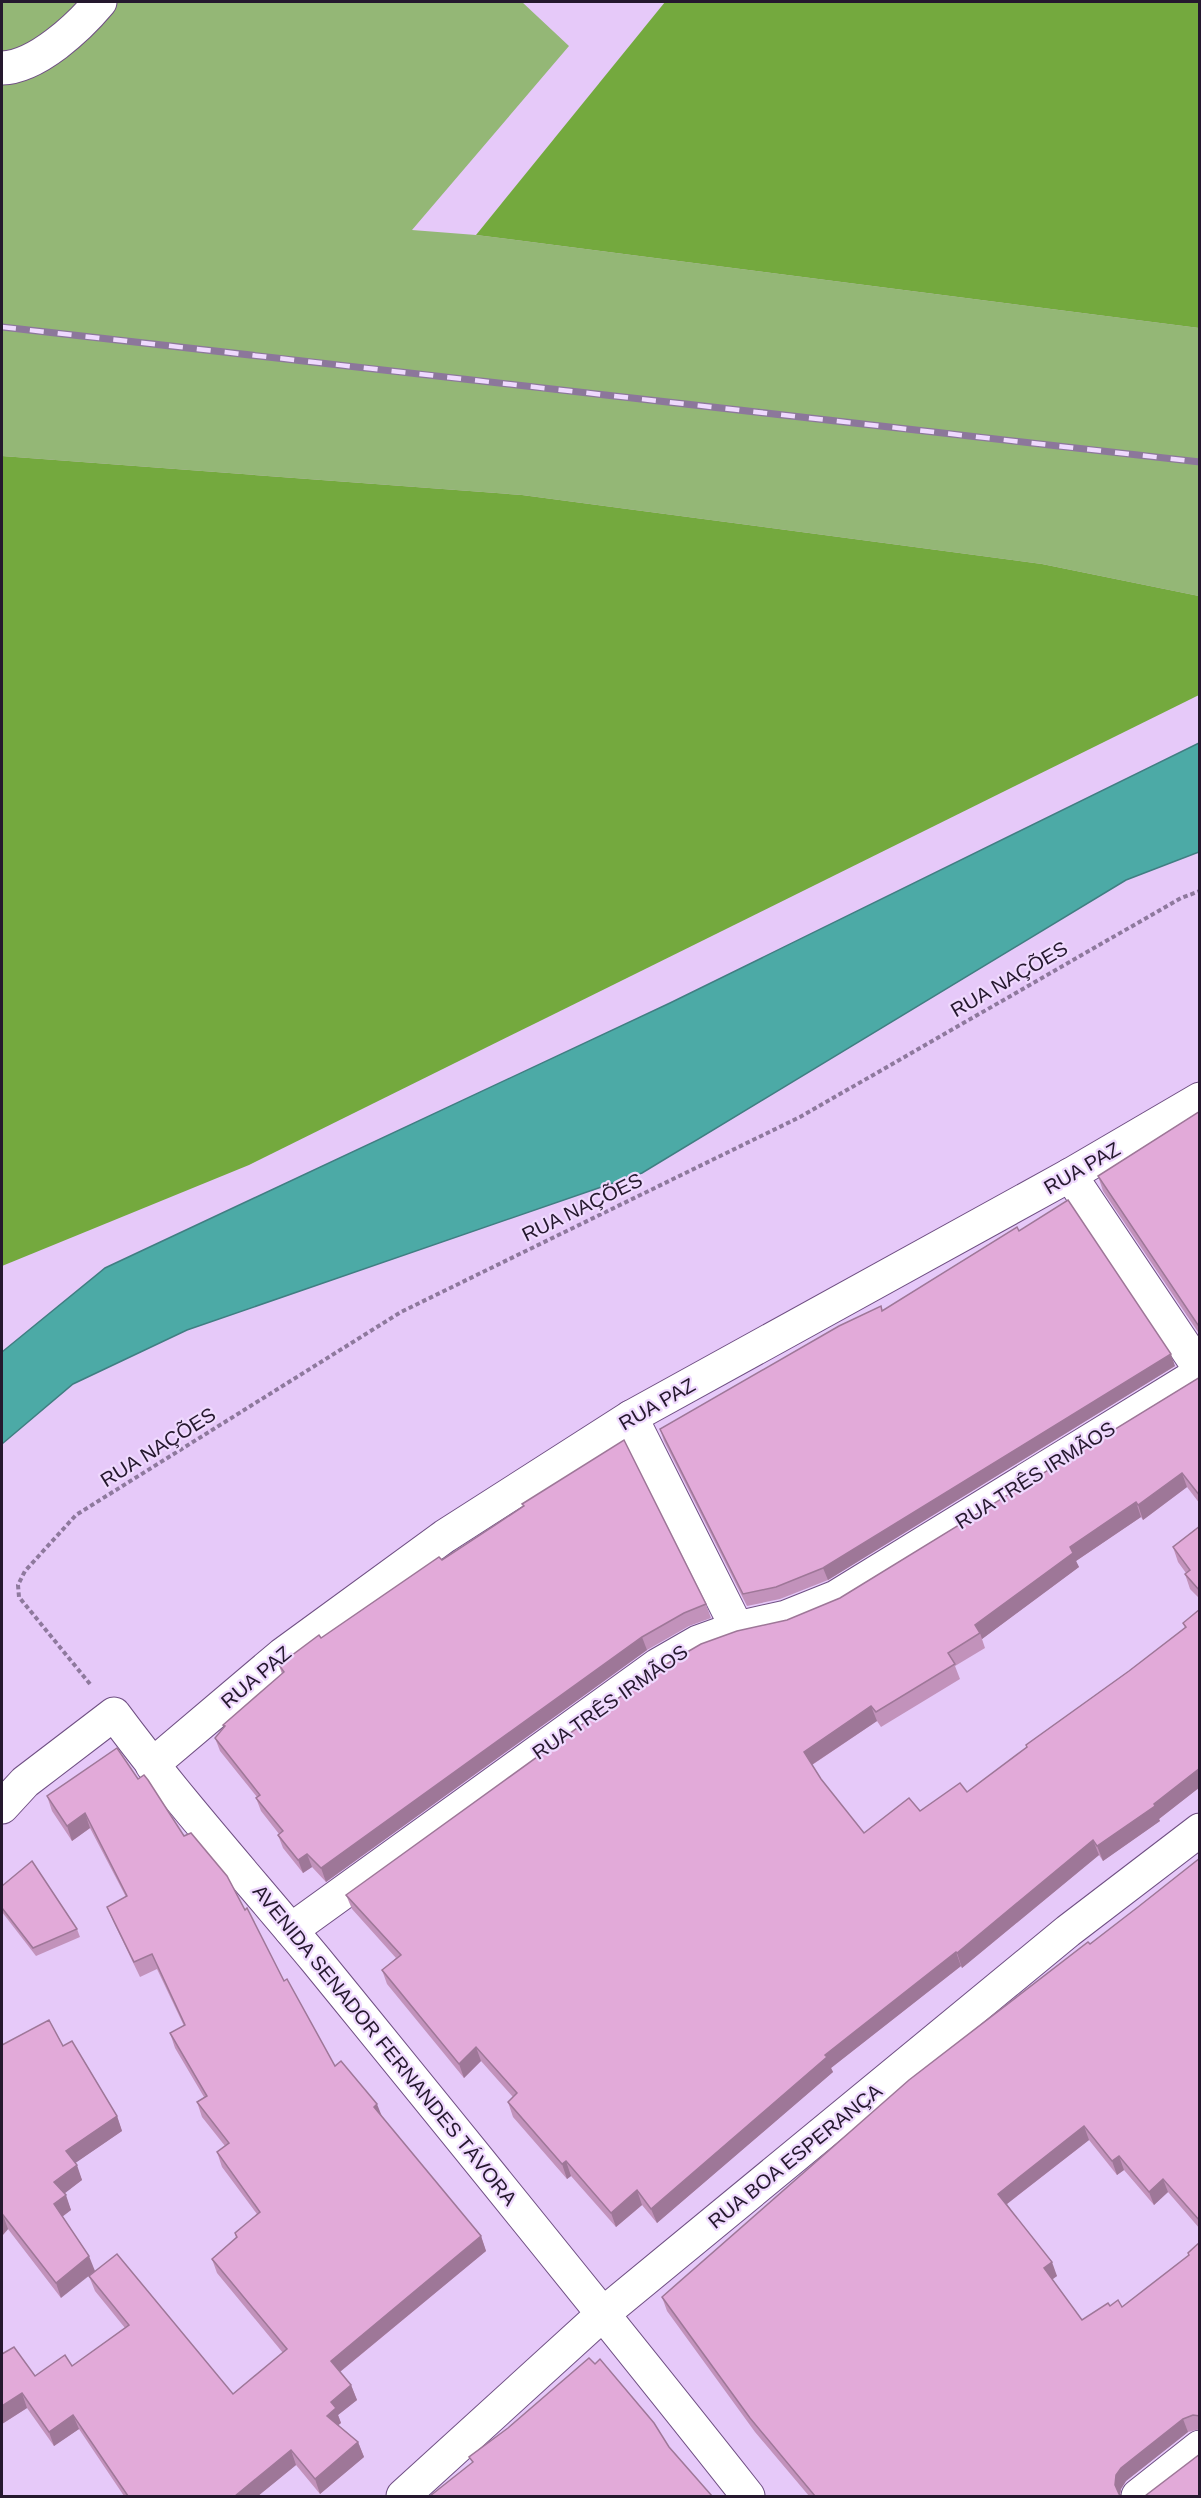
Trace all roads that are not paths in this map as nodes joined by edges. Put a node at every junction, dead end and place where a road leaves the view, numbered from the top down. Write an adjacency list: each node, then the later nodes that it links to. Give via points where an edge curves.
1 (100, 2): 2 (street, via 80,25 43,54)
2 (2, 68)
3 (1200, 1099): 4 (street, RUA PAZ)
4 (1070, 1175): 5 (street); 6 (street, RUA PAZ)
5 (1200, 1371): 7 (street, RUA TRÊS IRMÃOS, via 836,1597 786,1617)
6 (631, 1417): 7 (street); 8 (street, RUA PAZ, via 426,1550 282,1655)
7 (737, 1628): 11 (street, RUA TRÊS IRMÃOS, via 698,1642 658,1665)
8 (152, 1765): 9 (street, AVENIDA SENADOR FERNANDES TÁVORA, via 114,1713 26,1782); 11 (street, AVENIDA SENADOR FERNANDES TÁVORA)
9 (2, 1807)
10 (1200, 1830): 12 (street, RUA BOA ESPERANÇA, via 1068,1931)
11 (291, 1930): 12 (street, AVENIDA SENADOR FERNANDES TÁVORA)
12 (604, 2313): 14 (street, RUA BOA ESPERANÇA); 15 (street, AVENIDA SENADOR FERNANDES TÁVORA)
13 (1200, 2447): 16 (street)
14 (404, 2496)
15 (747, 2496)
16 (1138, 2496)

